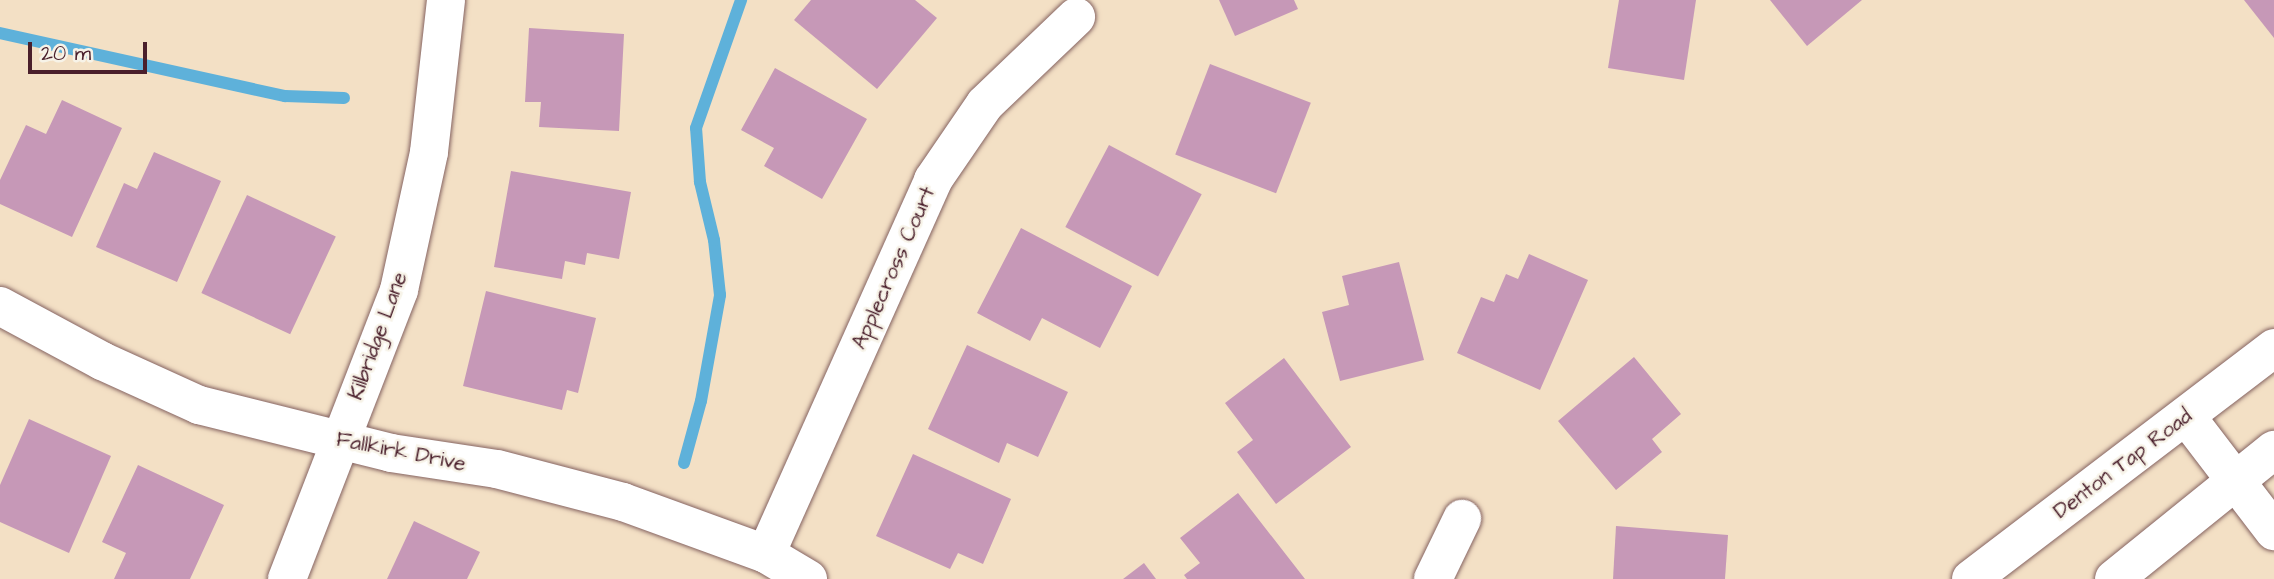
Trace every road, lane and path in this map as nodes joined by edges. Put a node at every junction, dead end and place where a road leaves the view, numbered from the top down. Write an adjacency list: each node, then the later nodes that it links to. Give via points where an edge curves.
1 (446, 0): 6 (street, Kilbridge Lane, via 429,152 399,290)
2 (1076, 17): 11 (street, Applecross Court, via 985,104 933,180)
3 (0, 306): 6 (street, Fallkirk Drive, via 102,361 199,405)
4 (2274, 348): 5 (street, Denton Tap Road)
5 (2186, 416): 8 (street); 15 (street, Denton Tap Road)
6 (338, 441): 11 (street, Fallkirk Drive, via 496,469 623,502); 12 (street, Kilbridge Lane)
7 (2274, 450): 8 (street)
8 (2235, 479): 10 (street); 16 (street)
9 (1462, 519): 14 (street)
10 (2274, 531)
11 (766, 554): 13 (street, Fallkirk Drive)
12 (287, 579)
13 (808, 579)
14 (1433, 579)
15 (1971, 579)
16 (2114, 579)

